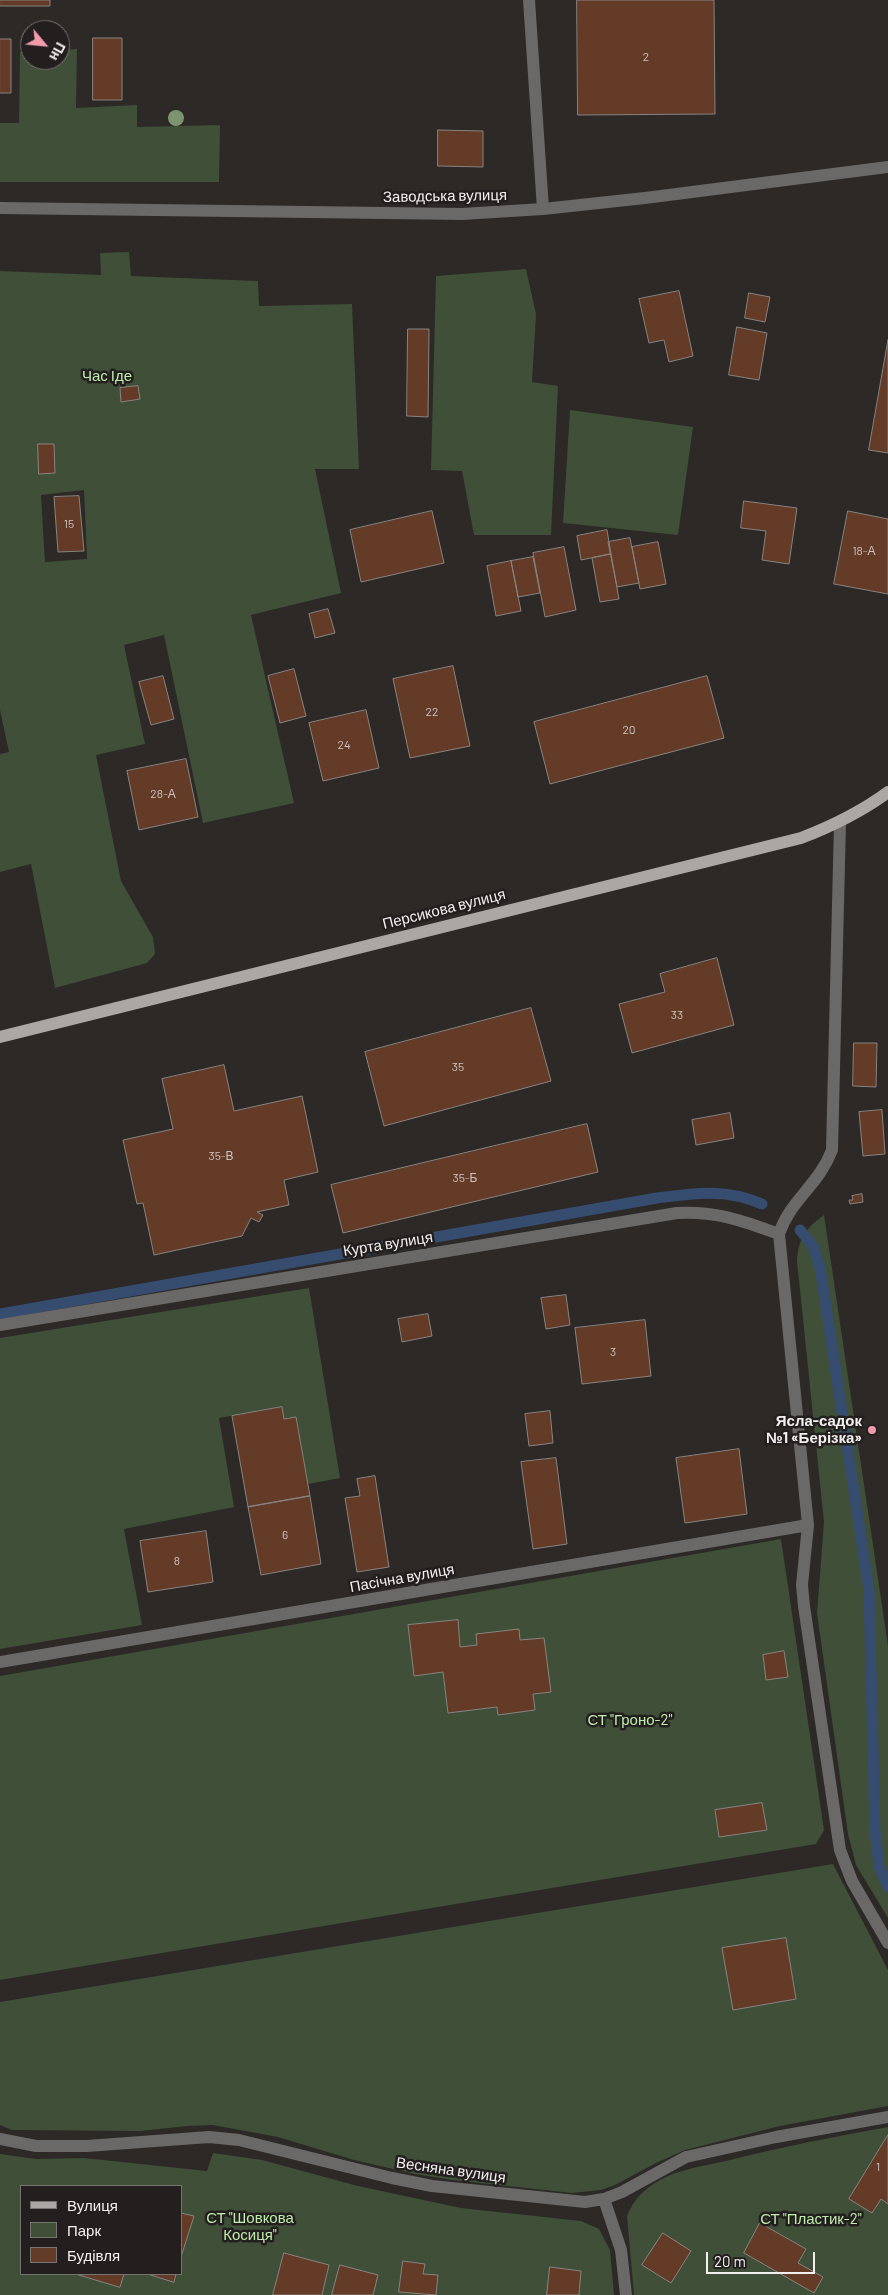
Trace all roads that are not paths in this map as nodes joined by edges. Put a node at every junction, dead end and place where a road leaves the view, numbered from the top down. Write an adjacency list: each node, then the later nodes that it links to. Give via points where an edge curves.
1 (530, 0): 4 (street)
2 (888, 167): 4 (street, Заводська вулиця)
3 (0, 208): 4 (street, Заводська вулиця, via 392,214)
4 (543, 209)
5 (888, 792): 6 (main road, Персикова вулиця)
6 (840, 823): 7 (main road, Персикова вулиця, via 801,838); 8 (street, via 832,1150 818,1178 784,1219)
7 (0, 1037)
8 (779, 1234): 9 (street, Курта вулиця, via 727,1216 677,1213); 10 (street)
9 (0, 1325)
10 (808, 1525): 11 (street, Пасічна вулиця); 12 (street, via 802,1585 804,1606 840,1850 852,1881)
11 (0, 1662)
12 (888, 1943)
13 (888, 2117): 15 (street, Весняна вулиця, via 776,2137 686,2158)
14 (0, 2139): 15 (street, Весняна вулиця, via 36,2146 62,2146 209,2137 239,2140 432,2186 557,2200 585,2202)
15 (604, 2199): 16 (street, via 621,2250)
16 (626, 2295)

